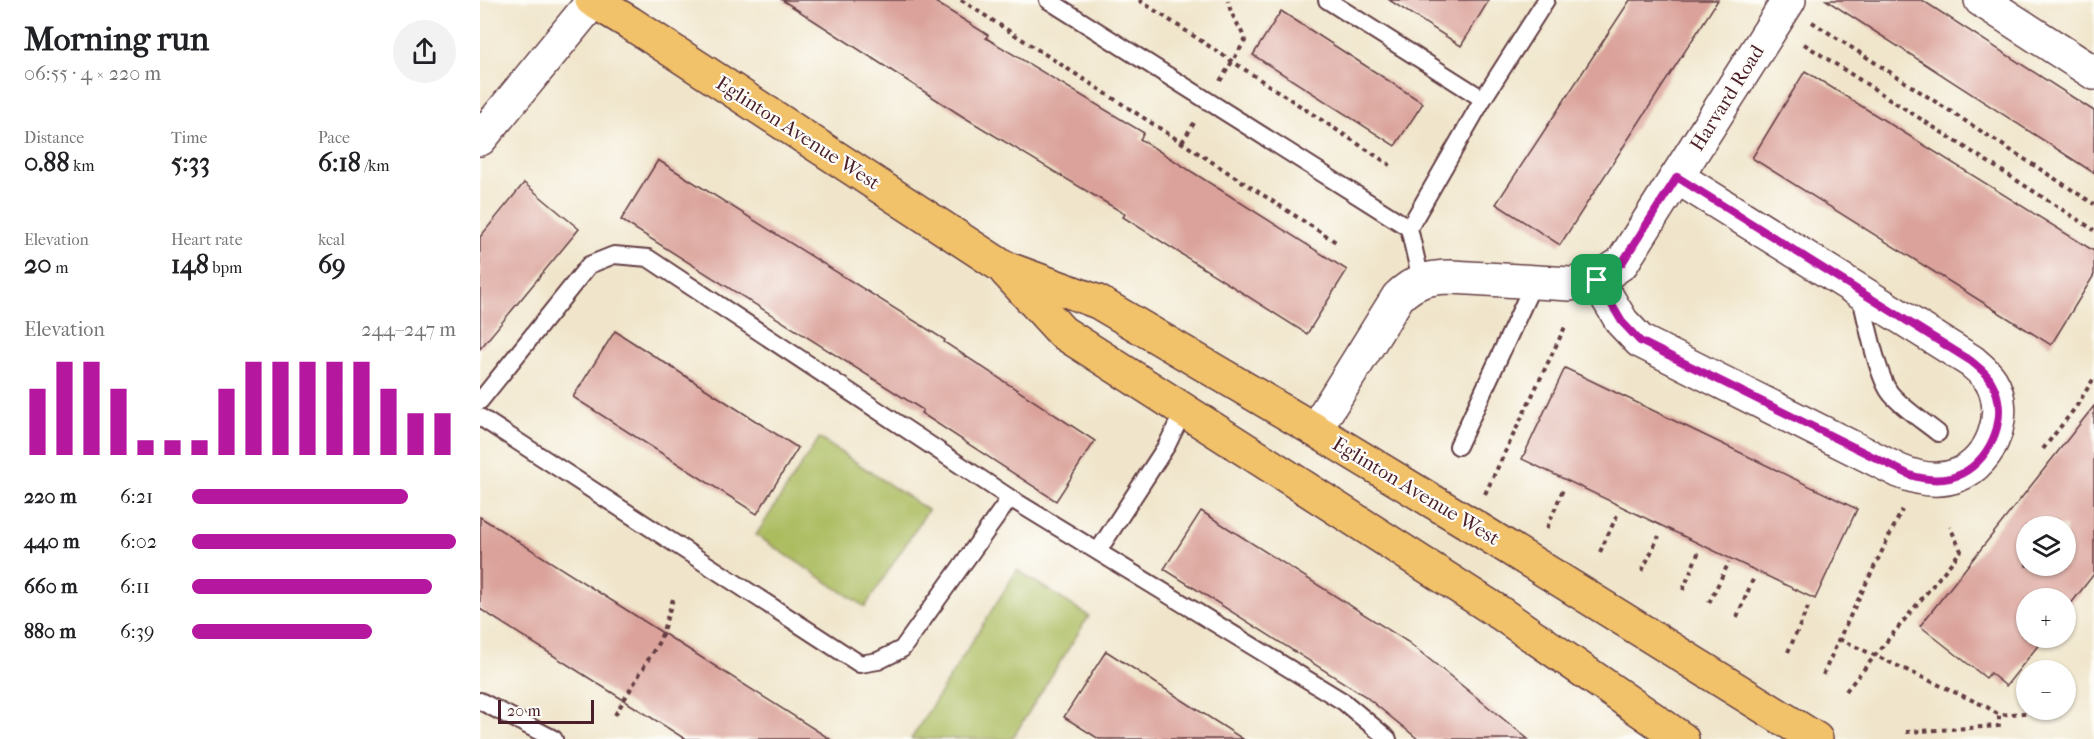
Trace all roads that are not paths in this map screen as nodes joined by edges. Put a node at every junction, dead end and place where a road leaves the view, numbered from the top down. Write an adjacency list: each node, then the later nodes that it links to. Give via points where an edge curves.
1 (593, 0): 9 (street); 12 (main road, Eglinton Avenue West)
2 (1048, 0): 11 (lane)
3 (1327, 0): 8 (lane)
4 (1546, 0): 8 (lane)
5 (1981, 0): 7 (street)
6 (1788, 3): 10 (street, Harvard Road)
7 (2094, 73)
8 (1483, 99): 11 (lane)
9 (480, 139)
10 (1677, 177): 14 (street, Harvard Road, via 1622,263); 16 (street)
11 (1409, 228): 13 (lane)
12 (1003, 267): 18 (main road, Eglinton Avenue West, via 1062,332); 20 (main road, Eglinton Avenue West, via 1098,302)
13 (1421, 280): 15 (street, Harvard Road, via 1452,277); 20 (street, via 1398,297)
14 (1597, 280): 15 (street, Harvard Road, via 1570,284); 16 (street, via 1622,322 1640,341 1899,471 1932,479 1960,475 1984,453 1998,429 1999,413 1991,381 1971,361)
15 (1534, 282): 22 (lane)
16 (1859, 289): 21 (lane, via 1879,368 1889,391)
17 (480, 401): 23 (lane, via 589,265 614,255 648,258)
18 (1184, 410): 24 (lane, via 1167,445); 28 (main road, Eglinton Avenue West, via 1500,613)
19 (480, 417): 23 (lane, via 860,664 878,661 902,649)
20 (1315, 430): 29 (main road, Eglinton Avenue West)
21 (1938, 433)
22 (1458, 446)
23 (1010, 498): 24 (lane)
24 (1098, 551): 27 (lane, via 1344,702)
25 (480, 701): 26 (lane)
26 (554, 739)
27 (1388, 739)
28 (1682, 739)
29 (1815, 739)

